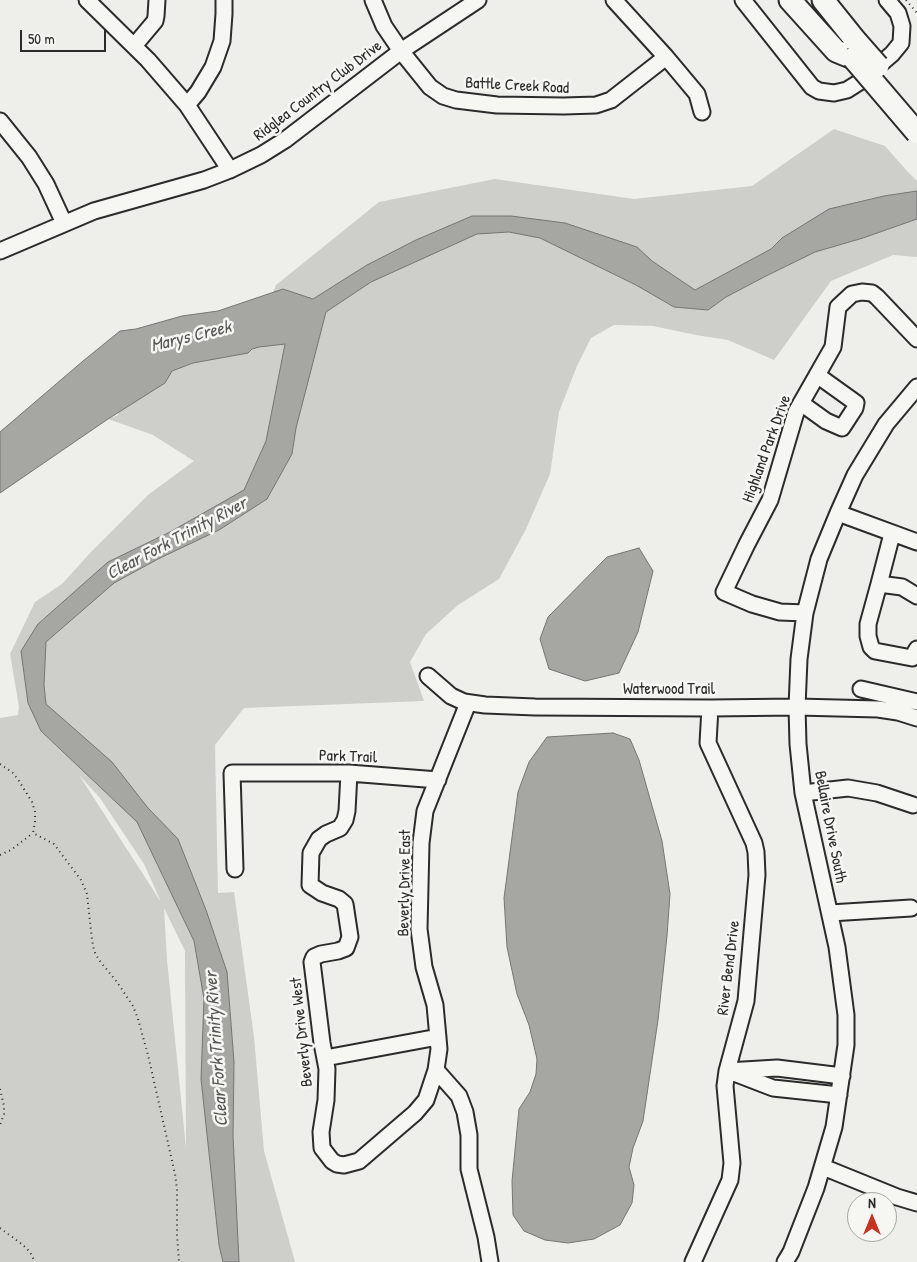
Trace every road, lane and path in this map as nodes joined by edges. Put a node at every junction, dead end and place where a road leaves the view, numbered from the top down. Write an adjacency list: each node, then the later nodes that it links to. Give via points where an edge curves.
1 (87, 0): 14 (street)
2 (157, 0): 14 (street, via 153,25)
3 (224, 0): 18 (street, via 222,40 213,67)
4 (373, 0): 16 (street, Battle Creek Road, via 384,26)
5 (478, 0): 16 (street, Ridglea Country Club Drive)
6 (614, 0): 17 (street)
7 (743, 0): 11 (street, via 812,87 819,92 834,93 858,83 900,43 902,26 898,13)
8 (790, 0): 15 (highway, via 836,51)
9 (803, 0): 15 (highway)
10 (823, 0): 15 (highway)
11 (887, 0)
12 (906, 0): 13 (path)
13 (917, 13)
14 (134, 46): 18 (street)
15 (854, 50): 20 (highway, bridge); 22 (highway, bridge)
16 (401, 51): 17 (street, Battle Creek Road, via 430,87 443,96 497,105 596,105 611,100); 23 (street, Ridglea Country Club Drive, via 285,140)
17 (666, 57): 19 (street, via 697,94)
18 (187, 105): 23 (street)
19 (702, 112)
20 (917, 112)
21 (0, 121): 24 (street, via 46,184)
22 (917, 133)
23 (230, 170): 24 (street, Ridglea Country Club Drive)
24 (64, 223): 25 (street, Ridglea Country Club Drive)
25 (0, 251)
26 (917, 340): 27 (street, Highland Park Drive, via 872,292 852,294 838,307 833,347)
27 (817, 376): 29 (street, Highland Park Drive); 29 (street, via 856,403 855,408 842,428)
28 (917, 387): 30 (street, Bellaire Drive South, via 870,449)
29 (801, 403): 35 (street, Highland Park Drive, via 770,500 724,592 780,612)
30 (838, 513): 31 (street); 35 (street, Bellaire Drive South, via 819,560)
31 (892, 534): 32 (street); 33 (street)
32 (917, 542)
33 (879, 584): 34 (street, via 902,587); 36 (street, via 868,624 871,647 875,651 912,658)
34 (917, 596)
35 (805, 613): 41 (street, Bellaire Drive South)
36 (917, 649)
37 (428, 676): 40 (street, Waterwood Trail, via 451,696)
38 (860, 689): 39 (street)
39 (917, 702)
40 (468, 703): 42 (street, Waterwood Trail, via 535,707); 46 (street, Beverly Drive East)
41 (797, 707): 42 (street, Waterwood Trail); 43 (street, Waterwood Trail, via 878,709); 47 (street, Bellaire Drive South)
42 (710, 708): 57 (street, River Bend Drive, via 708,743 756,852 757,875 746,1001)
43 (917, 718)
44 (0, 764): 49 (path, via 20,781 32,802 35,812)
45 (349, 773): 46 (street, Park Trail); 51 (street, Park Trail, via 232,773); 55 (street, Beverly Drive West, via 345,820 340,828 319,839 311,853 310,885 345,904 350,936 346,948 321,954 312,962)
46 (438, 780): 54 (street, Beverly Drive East, via 425,811 421,842 420,930)
47 (803, 793): 48 (street, via 848,788 877,793); 53 (street, Bellaire Drive South)
48 (912, 805)
49 (33, 833): 50 (path); 67 (path, via 54,844 81,880 87,894 94,951 117,982 138,1020 175,1174)
50 (0, 855)
51 (235, 869)
52 (911, 908): 53 (street)
53 (830, 913): 58 (street, Bellaire Drive South, via 846,1016)
54 (438, 1037): 55 (street); 56 (street, Beverly Drive East)
55 (324, 1058): 62 (street, Beverly Drive West, via 327,1069 322,1148 332,1161 344,1165 358,1161)
56 (436, 1070): 62 (street, Beverly Drive East, via 426,1100); 68 (street, via 459,1096 465,1112 469,1169)
57 (727, 1071): 58 (street, via 777,1068); 60 (street, via 773,1088); 69 (street, River Bend Drive, via 730,1180)
58 (842, 1076): 60 (street, Bellaire Drive South)
59 (0, 1089): 61 (path, via 4,1106)
60 (839, 1095): 63 (street, Bellaire Drive South)
61 (0, 1125)
62 (389, 1136)
63 (823, 1167): 64 (street); 70 (street, Bellaire Drive South)
64 (917, 1203)
65 (0, 1228): 66 (path, via 23,1245)
66 (35, 1262)
67 (179, 1262)
68 (490, 1262)
69 (693, 1262)
70 (785, 1262)

